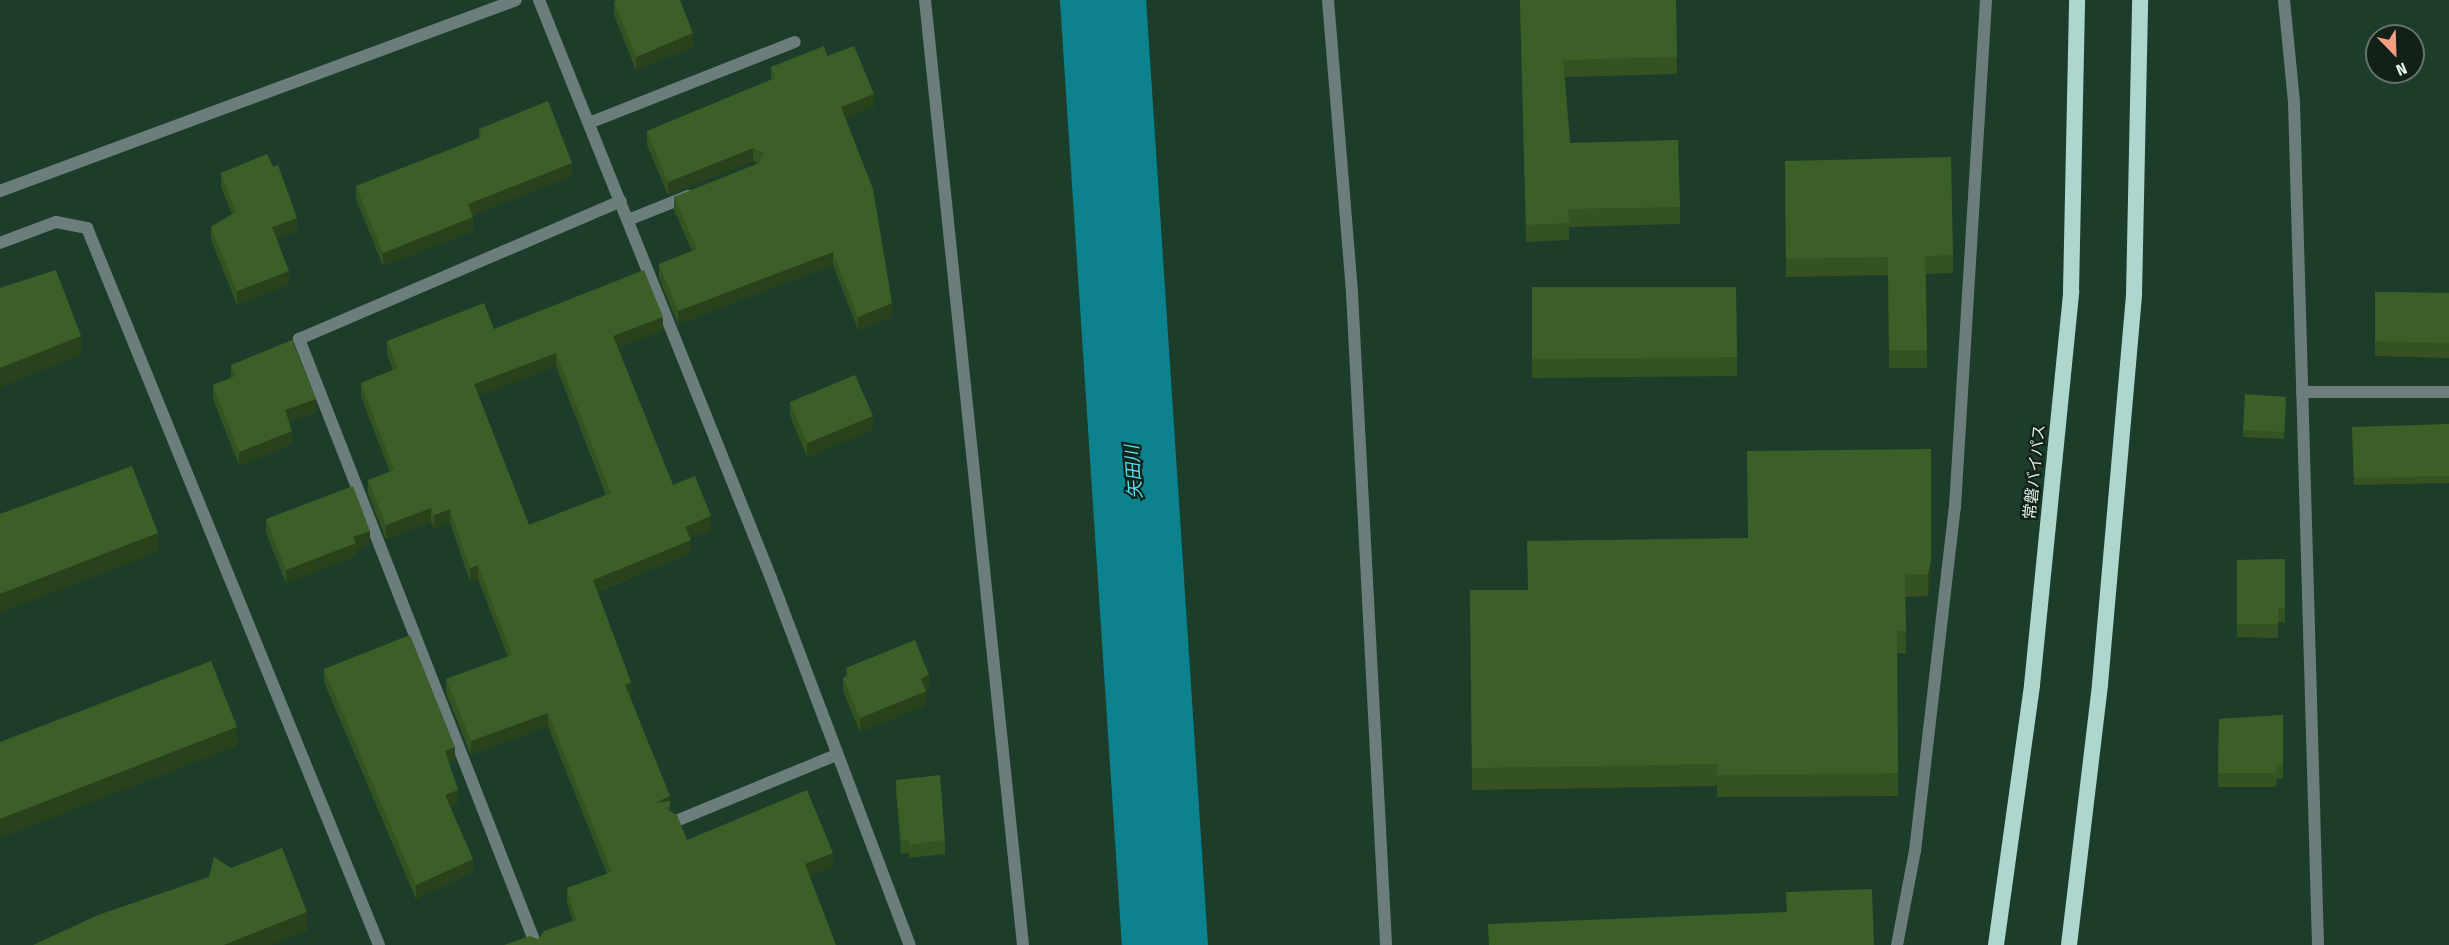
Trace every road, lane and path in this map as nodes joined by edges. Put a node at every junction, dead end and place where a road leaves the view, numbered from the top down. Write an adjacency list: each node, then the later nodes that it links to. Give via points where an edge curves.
1 (516, 0): 12 (street)
2 (539, 0): 10 (street)
3 (925, 0): 23 (street)
4 (1328, 0): 24 (street, via 1352,293)
5 (1986, 0): 25 (street, via 1955,507 1915,851)
6 (2077, 0): 26 (highway, 常磐バイパス, via 2071,291 2032,685)
7 (2140, 0): 27 (highway, via 2134,294 2100,684)
8 (2284, 0): 16 (street, via 2294,102)
9 (795, 42): 10 (street)
10 (589, 123): 13 (street)
11 (702, 190): 14 (street)
12 (0, 191)
13 (621, 201): 14 (street); 21 (street, via 299,339)
14 (628, 220): 18 (street)
15 (0, 243): 20 (street, via 56,222 87,228)
16 (2302, 392): 17 (street); 28 (street)
17 (2449, 392)
18 (836, 755): 19 (street); 22 (street)
19 (676, 821)
20 (379, 945)
21 (536, 945)
22 (910, 945)
23 (1023, 945)
24 (1386, 945)
25 (1897, 945)
26 (1996, 945)
27 (2068, 945)
28 (2318, 945)

